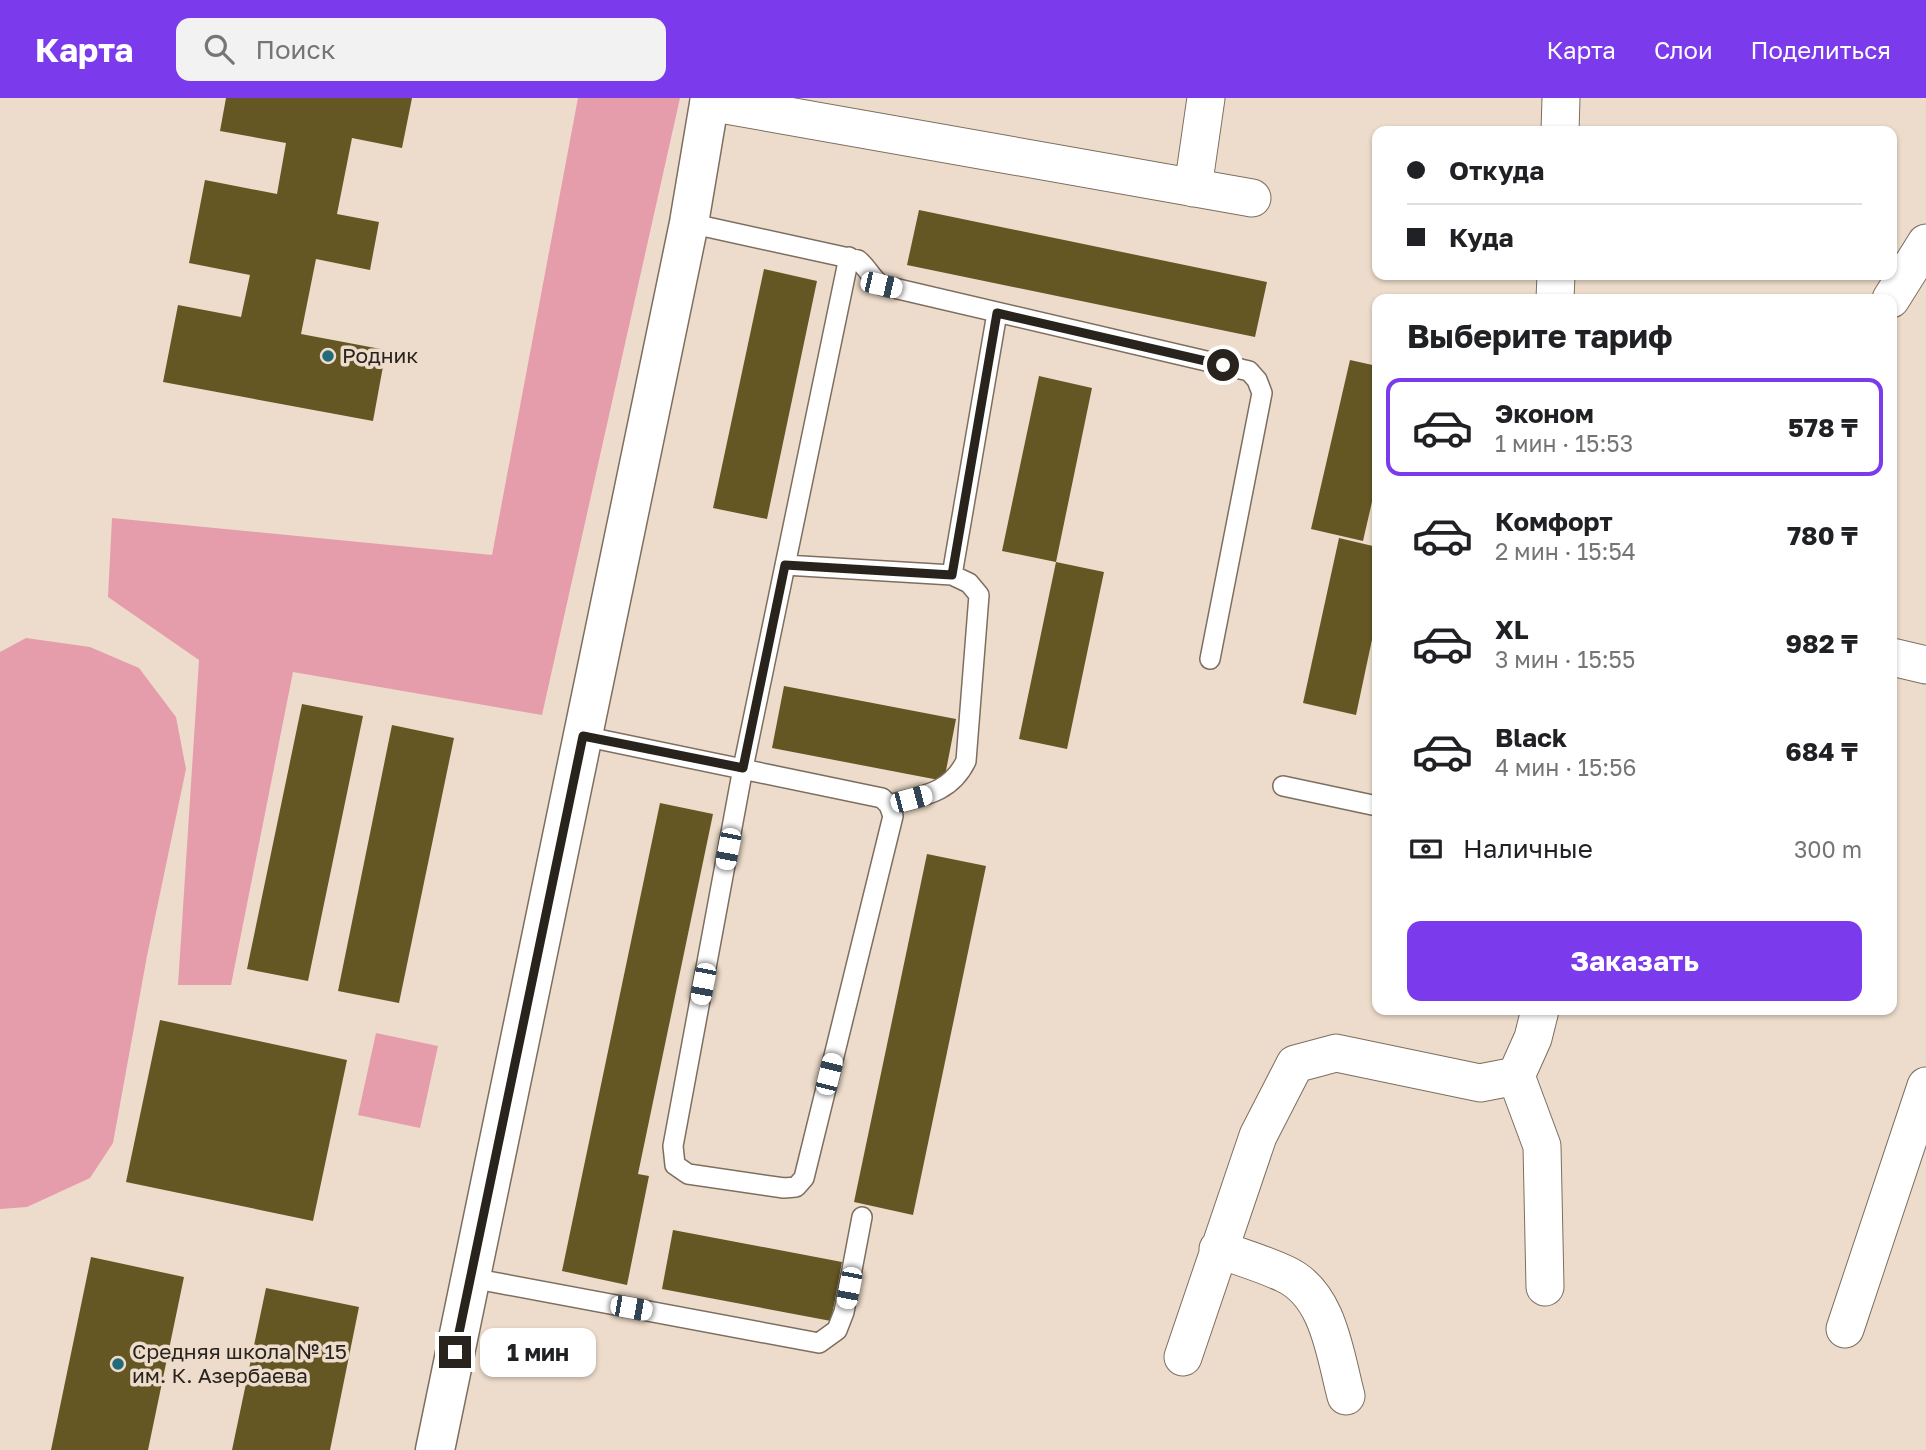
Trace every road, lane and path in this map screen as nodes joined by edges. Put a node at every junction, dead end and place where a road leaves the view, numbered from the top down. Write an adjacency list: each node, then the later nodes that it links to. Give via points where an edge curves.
1 (1206, 98): 5 (street)
2 (1561, 98): 4 (street)
3 (710, 100): 5 (street); 7 (main road)
4 (1560, 126)
5 (1193, 188): 6 (street)
6 (1252, 198)
7 (689, 223): 9 (lane); 17 (main road)
8 (1926, 243): 10 (street)
9 (849, 257): 11 (lane, via 858,260 881,285); 12 (lane)
10 (1894, 294)
11 (997, 313): 13 (lane); 15 (lane, via 1249,371 1257,380 1262,393)
12 (785, 565): 13 (lane); 18 (lane)
13 (952, 575): 20 (lane, via 969,583 979,595 966,761 949,785)
14 (1897, 658): 16 (street)
15 (1210, 659)
16 (1926, 665)
17 (583, 736): 18 (lane); 27 (main road)
18 (743, 768): 20 (lane, via 882,798); 20 (lane, via 673,1146 675,1165 688,1174 784,1188 796,1186 804,1178 892,816)
19 (1283, 786): 21 (lane)
20 (889, 804)
21 (1372, 805)
22 (1539, 1015): 23 (street)
23 (1516, 1076): 26 (street, via 1480,1083 1336,1053 1295,1064 1258,1136); 28 (street, via 1542,1146)
24 (1926, 1086): 29 (street)
25 (862, 1217): 27 (lane, via 844,1312 837,1330 819,1343)
26 (1219, 1250): 30 (street); 31 (street, via 1287,1275 1306,1290 1324,1315)
27 (471, 1278): 32 (main road)
28 (1545, 1287)
29 (1845, 1329)
30 (1183, 1357)
31 (1346, 1396)
32 (435, 1450)

